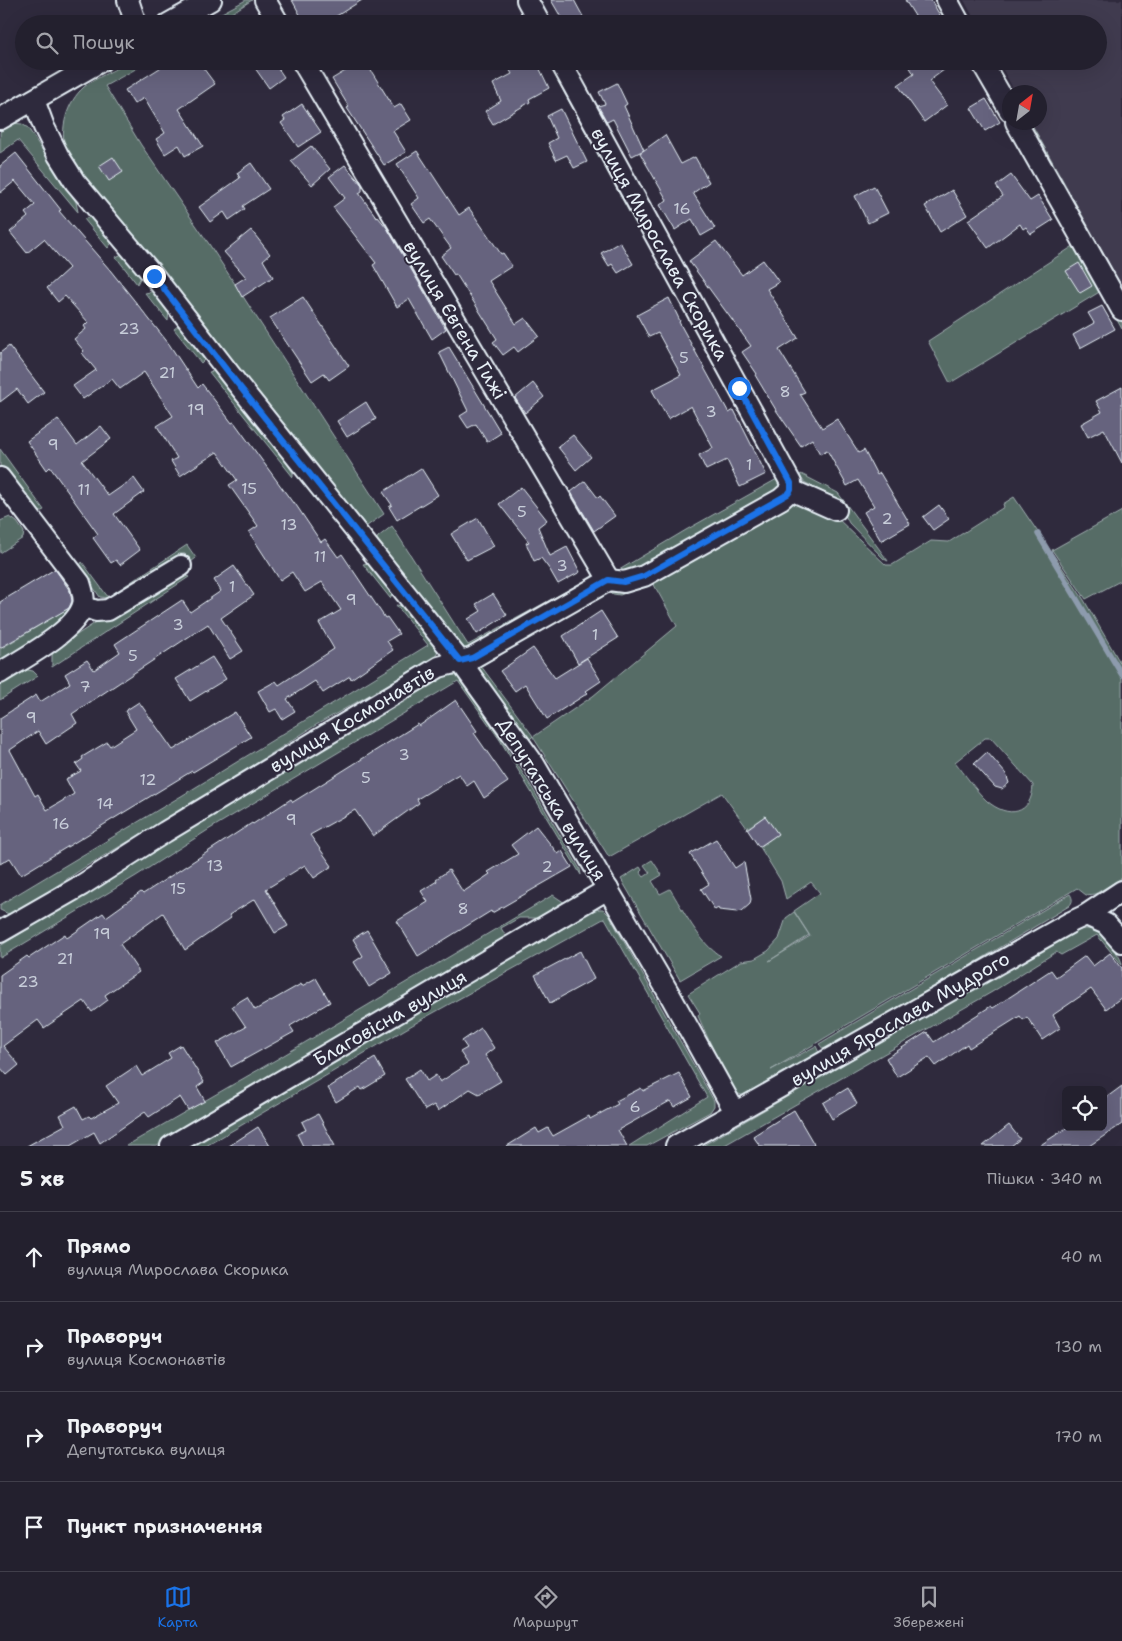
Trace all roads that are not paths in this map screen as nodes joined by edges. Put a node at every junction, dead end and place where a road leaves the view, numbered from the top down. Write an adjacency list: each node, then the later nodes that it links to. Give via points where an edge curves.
1 (128, 0): 6 (street)
2 (211, 0): 7 (street)
3 (265, 0): 8 (street)
4 (527, 0): 9 (street)
5 (947, 0): 10 (street)
6 (133, 15)
7 (184, 15)
8 (274, 15)
9 (535, 15)
10 (955, 15)
11 (86, 70): 16 (street)
12 (307, 70): 24 (street, вулиця Євгена Гижі)
13 (565, 70): 21 (street, вулиця Мирослава Скорика, via 791,483)
14 (986, 70): 15 (street)
15 (1002, 97)
16 (34, 100): 17 (street); 26 (street, Депутатська вулиця, via 44,127 75,182 154,276)
17 (0, 119)
18 (1021, 130): 19 (street)
19 (1122, 310)
20 (0, 478): 25 (street, via 80,583)
21 (791, 490): 22 (street); 24 (street, вулиця Космонавтів, via 781,499 644,576 624,582)
22 (836, 510)
23 (181, 566): 25 (street, via 108,610 96,611)
24 (608, 580): 26 (street, вулиця Космонавтів, via 472,658)
25 (83, 606): 27 (street, via 64,631)
26 (460, 661): 28 (street, Депутатська вулиця, via 534,764); 31 (street, вулиця Космонавтів, via 439,667)
27 (0, 673)
28 (608, 889): 33 (street, Депутатська вулиця); 34 (street, Благовісна вулиця)
29 (1122, 891): 30 (street, вулиця Ярослава Мудрого)
30 (1086, 915): 32 (street, via 1106,924); 33 (street, вулиця Ярослава Мудрого)
31 (0, 932)
32 (1122, 942)
33 (735, 1112): 35 (street, вулиця Ярослава Мудрого)
34 (171, 1146)
35 (676, 1146)

